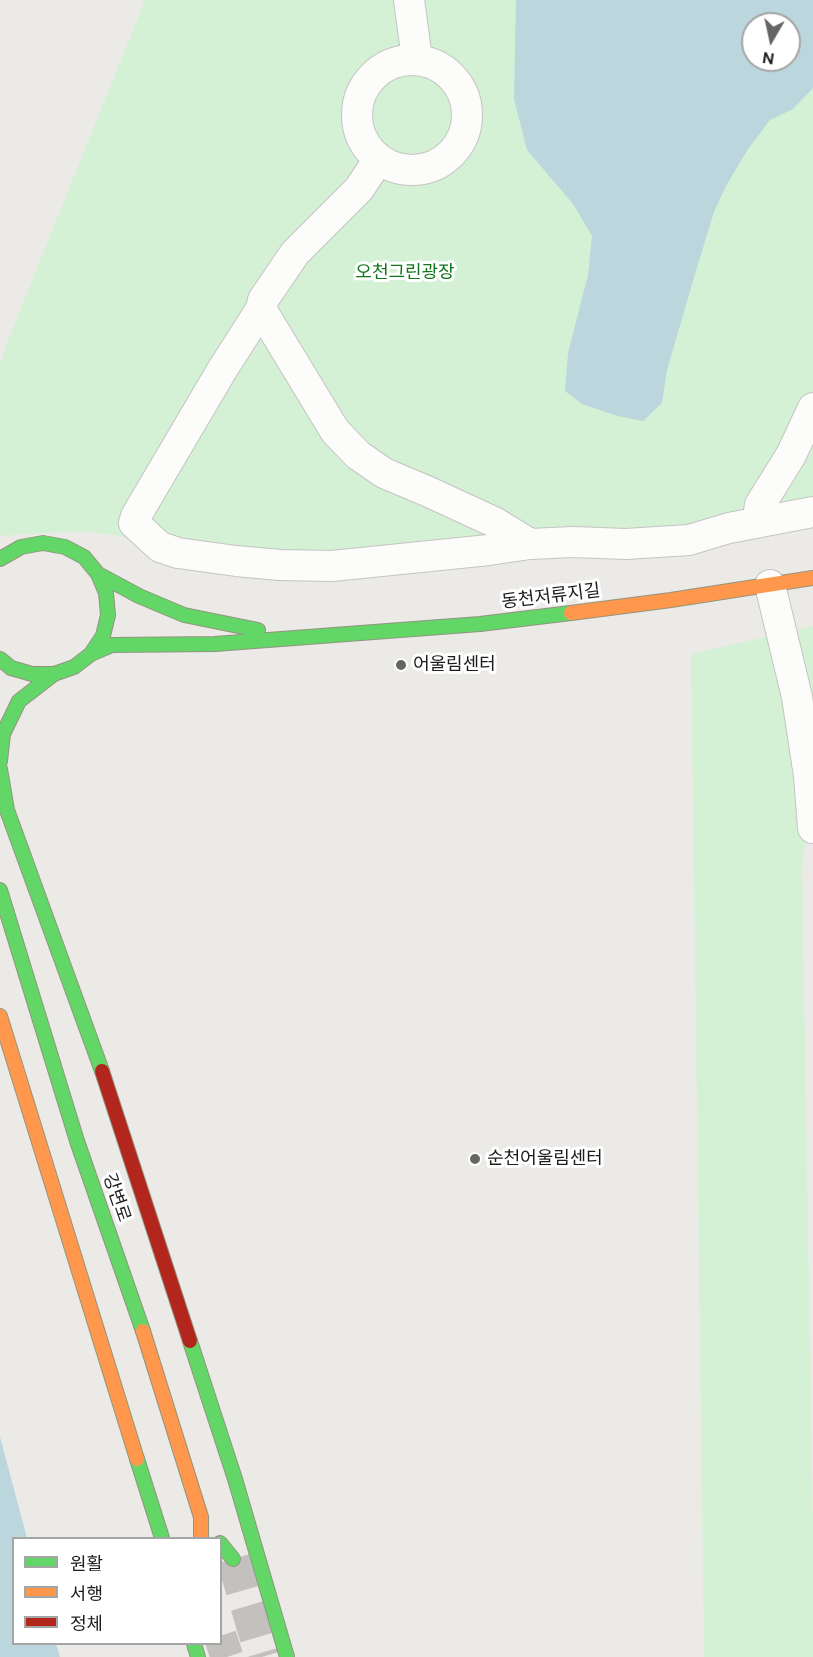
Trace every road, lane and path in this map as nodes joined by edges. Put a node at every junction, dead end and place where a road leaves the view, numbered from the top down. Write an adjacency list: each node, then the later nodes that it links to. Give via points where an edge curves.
1 (409, 0): 2 (street)
2 (417, 59): 3 (street, via 384,67 370,78 360,94 358,130); 3 (street, via 452,75 462,91 467,109 460,143 432,167 396,168)
3 (379, 159): 4 (street, via 359,189 295,253)
4 (261, 309): 8 (street, via 329,422 358,455 384,473 494,522); 8 (street, via 136,516 134,523 149,538 178,553 280,565 332,566)
5 (813, 408): 7 (street, via 791,455 760,505)
6 (813, 512): 7 (street)
7 (757, 523): 8 (street, via 670,542)
8 (530, 544)
9 (0, 559): 10 (main road, via 21,547 43,543 65,547 84,557)
10 (98, 573): 13 (main road, via 184,615); 14 (main road, via 106,593 108,615 103,636)
11 (813, 578): 12 (main road, 동천저류지길)
12 (770, 585): 13 (main road, 동천저류지길, via 480,624); 17 (street)
13 (292, 638): 14 (main road, 동천저류지길, via 215,644 112,645)
14 (91, 654): 16 (main road, 동천저류지길, via 74,667)
15 (0, 659): 16 (main road, via 11,668 32,674)
16 (54, 674): 18 (main road, 동천저류지길, via 19,701 3,734)
17 (806, 716): 20 (street)
18 (0, 761)
19 (0, 769): 29 (main road, via 7,810 106,1081 235,1479)
20 (813, 828)
21 (0, 890): 23 (main road, 강변로, via 77,1141 153,1360)
22 (0, 1016): 24 (main road)
23 (201, 1517): 25 (main road, 강변로); 26 (main road, 강변로)
24 (161, 1537)
25 (201, 1537)
26 (216, 1537)
27 (222, 1545): 28 (main road)
28 (233, 1559)
29 (287, 1657)

